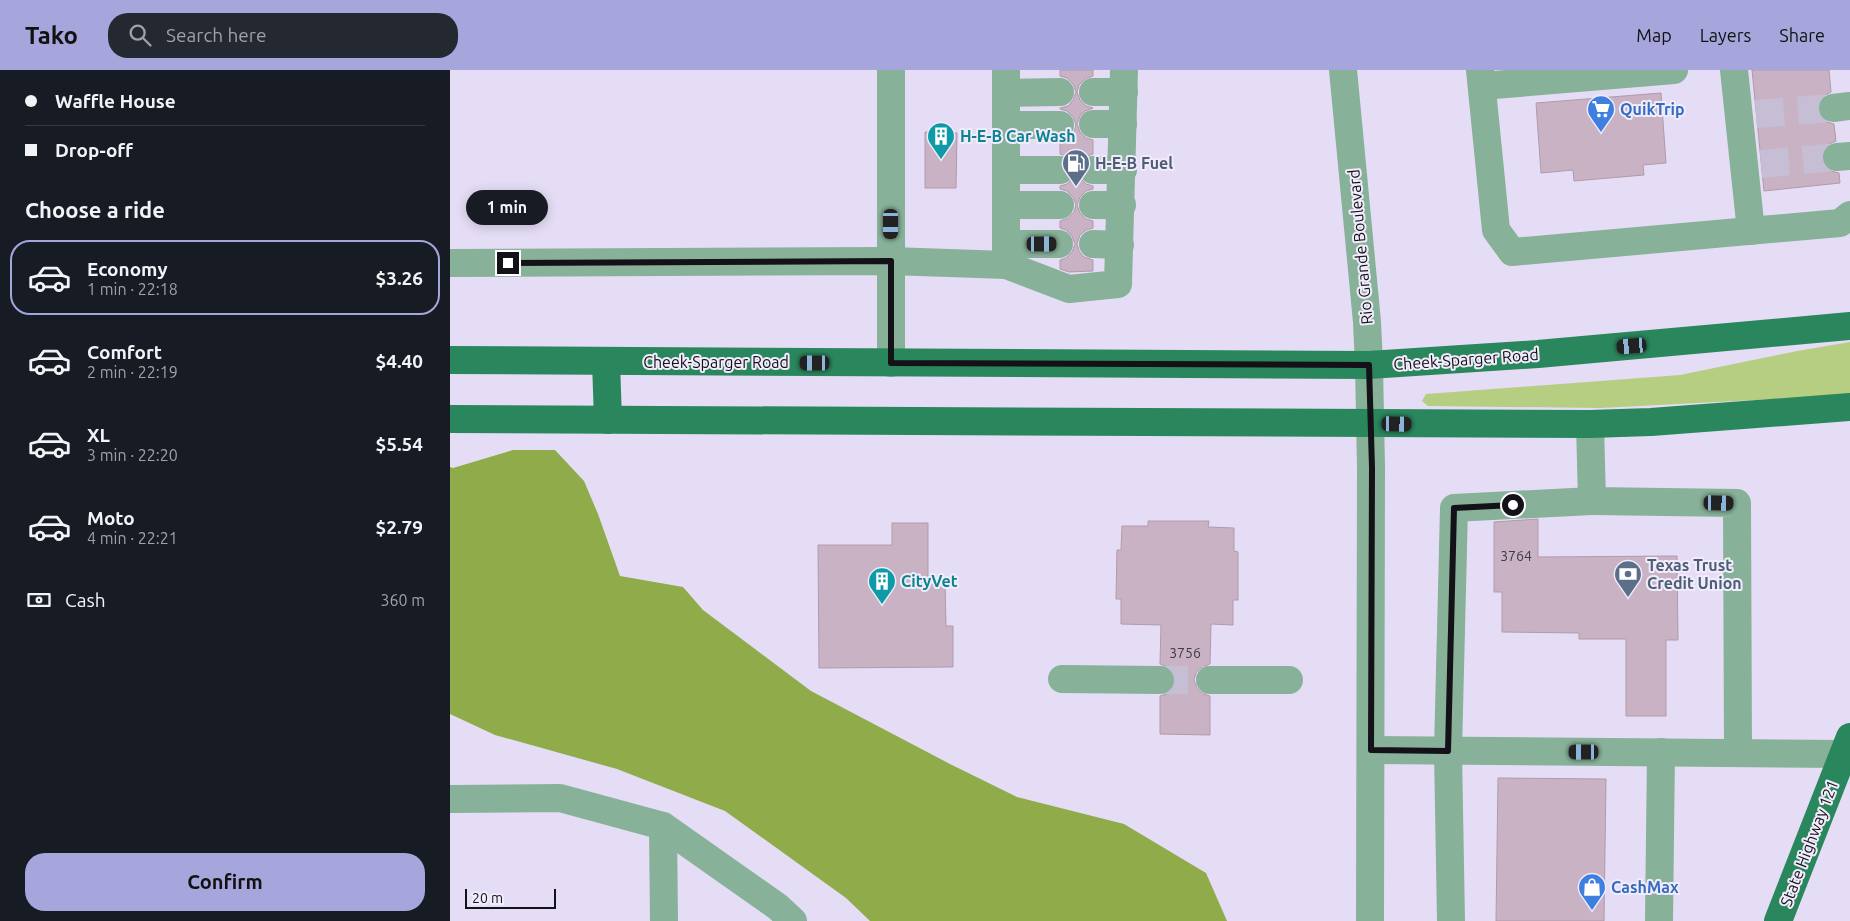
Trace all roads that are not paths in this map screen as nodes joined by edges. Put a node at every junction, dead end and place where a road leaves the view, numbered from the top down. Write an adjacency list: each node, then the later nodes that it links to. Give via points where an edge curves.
1 (891, 70): 28 (street)
2 (1343, 70): 34 (street, Rio Grande Boulevard)
3 (1674, 70): 5 (street)
4 (1734, 70): 23 (street, via 1748,115 1753,164)
5 (1481, 78): 23 (street, via 1496,230 1512,252)
6 (1006, 81): 8 (street); 12 (street)
7 (1124, 81): 9 (street); 11 (street)
8 (1060, 92)
9 (1093, 92)
10 (1093, 124): 11 (street)
11 (1123, 124): 17 (street)
12 (1006, 125): 13 (street); 14 (street)
13 (1060, 125)
14 (1006, 170): 15 (street); 18 (street)
15 (1060, 170)
16 (1093, 170): 17 (street)
17 (1123, 170): 21 (street)
18 (1006, 205): 19 (street); 27 (street)
19 (1060, 205)
20 (1093, 205): 21 (street)
21 (1122, 205): 26 (street)
22 (1850, 215): 23 (street, via 1840,223)
23 (1751, 231)
24 (1060, 244): 27 (street)
25 (1093, 244): 26 (street)
26 (1120, 244): 27 (street, via 1118,284 1069,288)
27 (1006, 254): 28 (street)
28 (891, 261): 29 (street); 33 (street)
29 (450, 263)
30 (1850, 326): 34 (main road, Cheek-Sparger Road, via 1538,354)
31 (450, 360): 32 (main road, Cheek-Sparger Road)
32 (606, 362): 33 (main road, Cheek-Sparger Road); 38 (main road)
33 (891, 363): 34 (main road, Cheek-Sparger Road)
34 (1369, 365): 39 (street, Rio Grande Boulevard)
35 (1850, 407): 36 (main road)
36 (1813, 409): 40 (main road); 41 (main road)
37 (450, 419): 38 (main road)
38 (608, 420): 39 (main road)
39 (1370, 424): 40 (main road); 48 (street, Rio Grande Boulevard)
40 (1590, 424): 42 (street)
41 (1850, 428)
42 (1592, 501): 49 (street, via 1454,508); 51 (street, via 1737,503)
43 (1062, 679): 44 (street)
44 (1160, 680)
45 (1210, 680): 46 (street)
46 (1289, 680)
47 (1847, 745): 51 (street); 59 (main road, State Highway 121)
48 (1371, 750): 49 (street); 56 (street, Rio Grande Boulevard)
49 (1448, 751): 50 (street); 57 (street)
50 (1661, 752): 51 (street); 58 (street)
51 (1738, 753)
52 (450, 798): 53 (street, via 560,798)
53 (663, 826): 54 (street); 55 (street)
54 (664, 921)
55 (793, 921)
56 (1370, 921)
57 (1451, 921)
58 (1659, 921)
59 (1778, 921)

